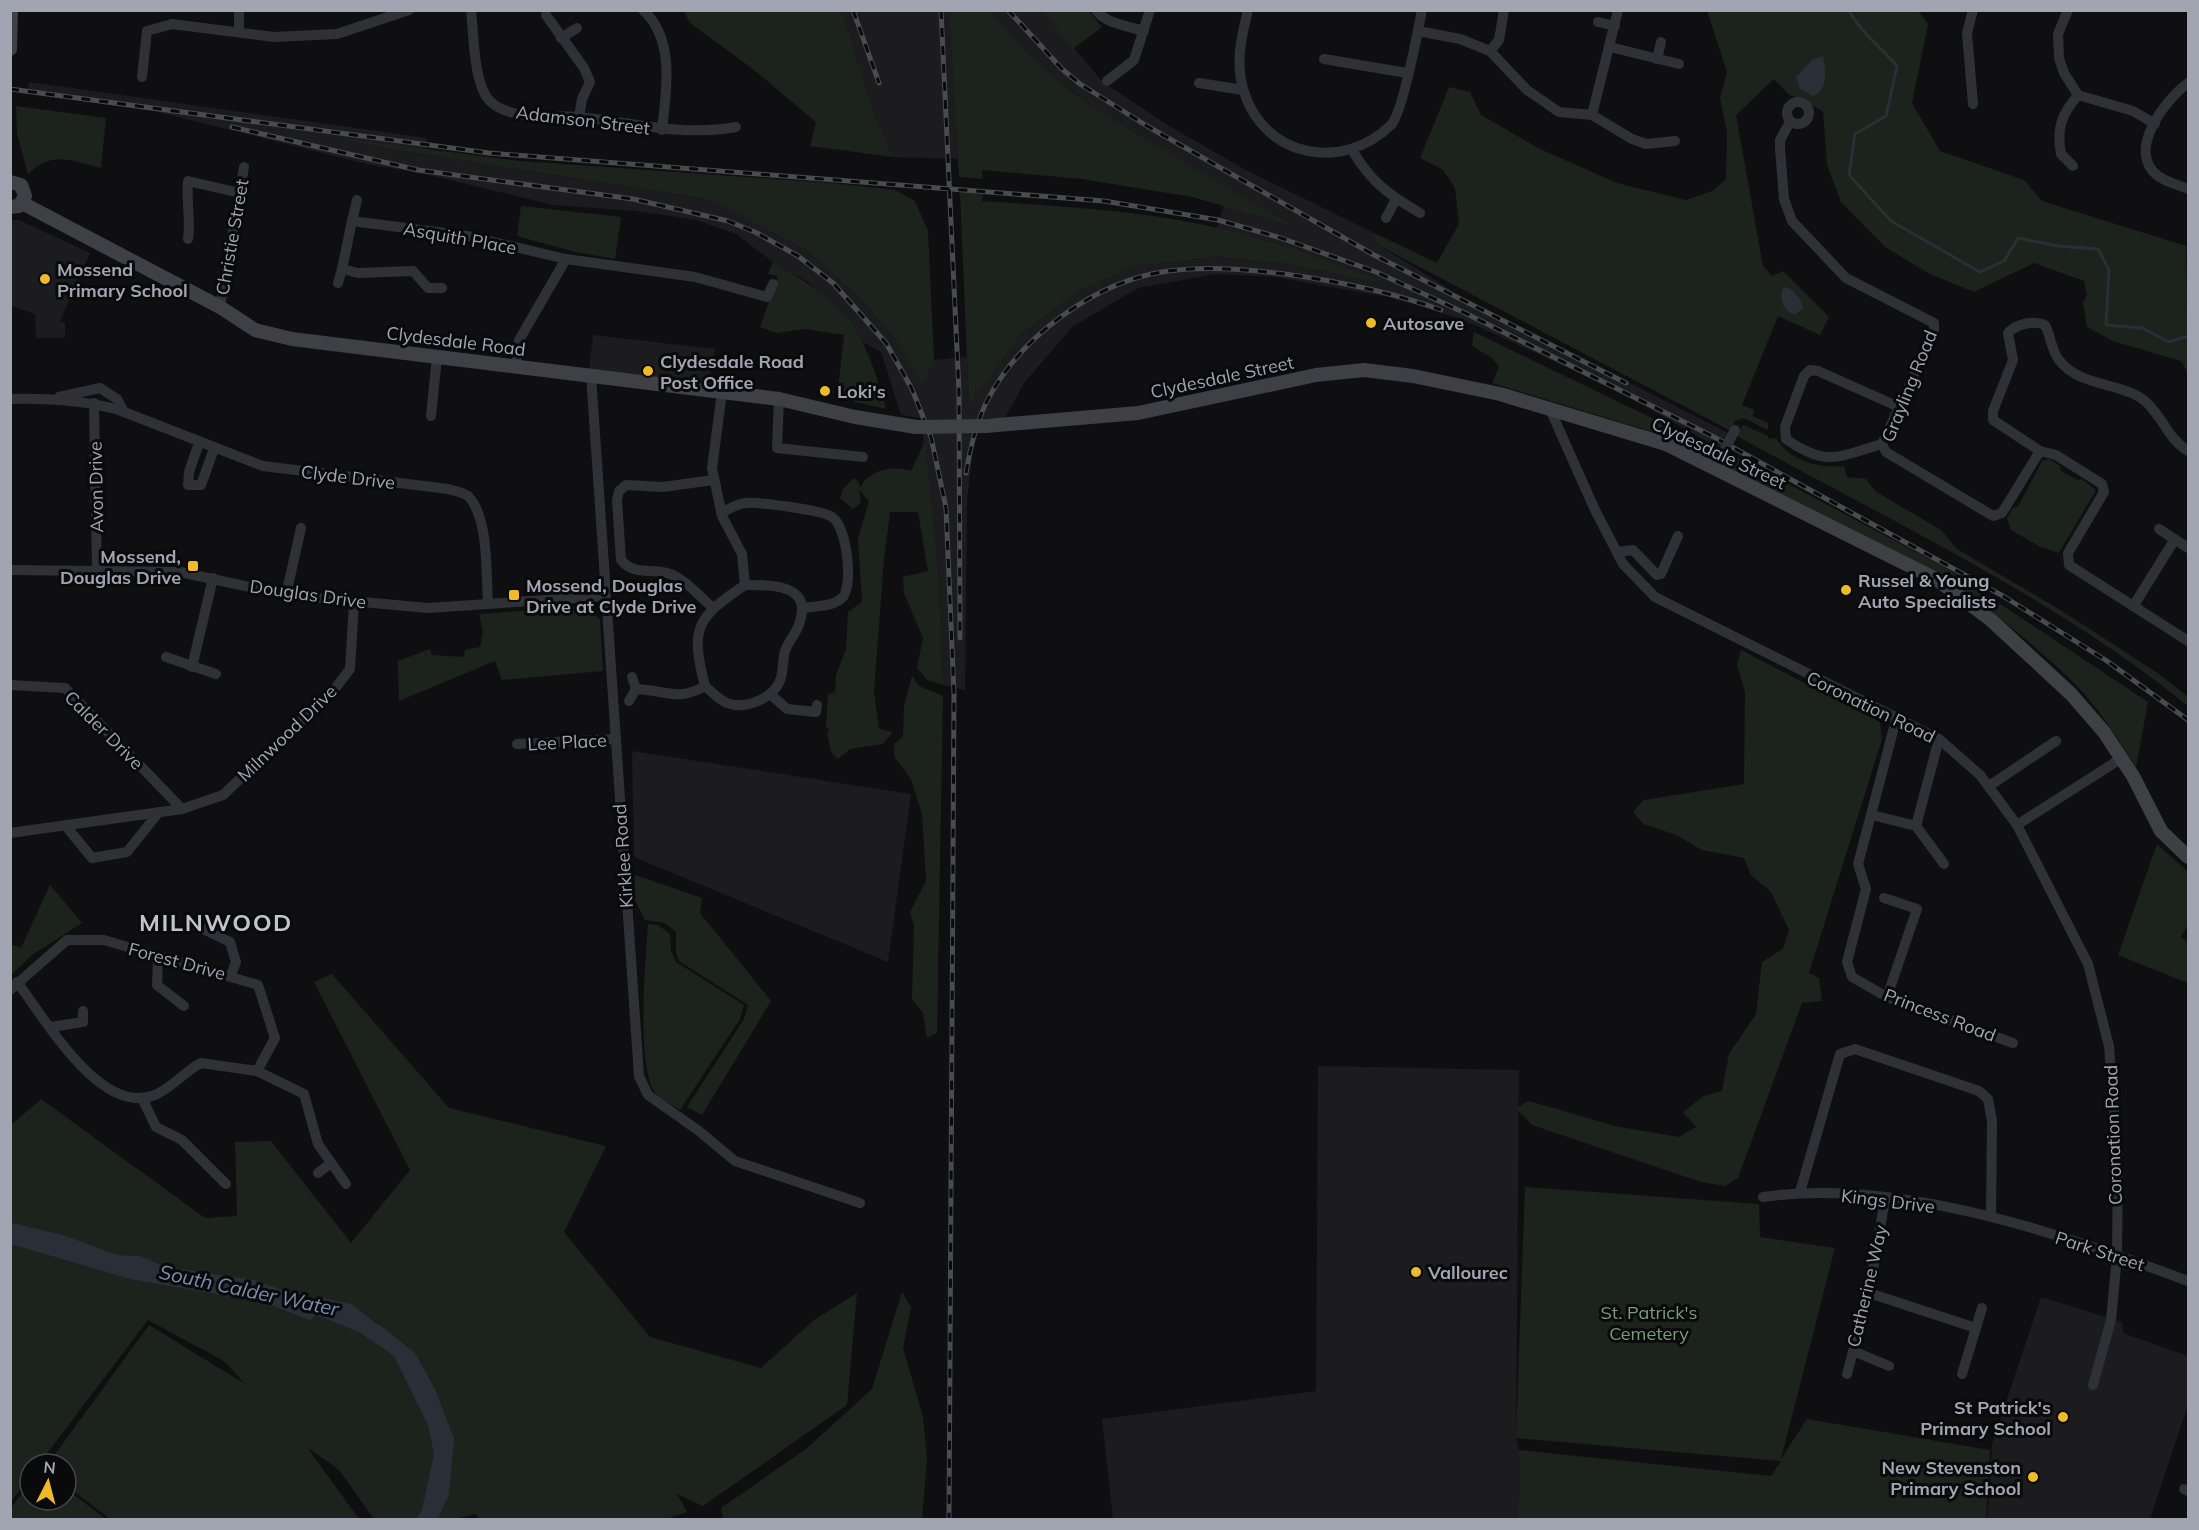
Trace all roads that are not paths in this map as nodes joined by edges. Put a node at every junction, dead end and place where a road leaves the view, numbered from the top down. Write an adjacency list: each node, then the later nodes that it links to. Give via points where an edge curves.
1 (11, 10): 24 (main road)
2 (239, 10): 20 (street)
3 (409, 10): 20 (street, via 337,34 274,37)
4 (471, 10): 38 (street, Adamson Street, via 480,87 492,103 511,112)
5 (643, 10): 42 (street, via 666,56)
6 (1096, 10): 18 (street, via 1111,21)
7 (1150, 10): 18 (street)
8 (1248, 10): 34 (street, via 1238,50)
9 (1422, 10): 19 (street)
10 (1504, 10): 25 (street, via 1499,40)
11 (1618, 10): 16 (street)
12 (1973, 10): 36 (street, via 1967,33)
13 (2068, 10): 35 (street, via 2058,34 2059,58)
14 (546, 15): 21 (street)
15 (1598, 22): 16 (street)
16 (1615, 26): 23 (street)
17 (577, 28): 21 (street)
18 (1144, 31): 31 (street, via 1134,60)
19 (1418, 31): 25 (street, via 1460,39); 29 (street)
20 (239, 32): 30 (street, via 172,24 147,31)
21 (561, 38): 38 (street, via 590,82)
22 (1661, 42): 26 (street)
23 (1610, 47): 26 (street); 37 (street)
24 (10, 49)
25 (1490, 51): 37 (street, via 1527,90 1559,112)
26 (1657, 58): 28 (street)
27 (1324, 59): 29 (street)
28 (1680, 64)
29 (1407, 73): 44 (street, via 1404,97 1392,124)
30 (142, 77)
31 (1107, 81)
32 (2188, 82): 40 (street, via 2175,92)
33 (1199, 83): 34 (street)
34 (1243, 90): 44 (street, via 1265,129 1281,142 1328,154)
35 (2078, 95): 40 (street, via 2133,111); 45 (street, via 2059,124 2061,154)
36 (1973, 104)
37 (1592, 115): 43 (street, via 1646,144)
38 (579, 117): 42 (street, Adamson Street)
39 (1790, 122): 72 (street, Grayling Road, via 1780,148 1784,199 1792,221 1846,278 1934,323 1934,332)
40 (2155, 124): 48 (street, via 2146,138 2145,155 2153,171)
41 (736, 127): 42 (street, Adamson Street, via 709,132)
42 (662, 130)
43 (1675, 141)
44 (1352, 150): 50 (street, via 1366,174)
45 (2073, 166)
46 (244, 167): 49 (street, Christie Street)
47 (10, 182): 52 (main road, Clydesdale Road, via 18,183 25,196)
48 (2188, 189)
49 (240, 193): 56 (street, via 189,181); 62 (street, Christie Street)
50 (1396, 199): 53 (street); 54 (street)
51 (357, 200): 55 (street)
52 (16, 205): 62 (main road, Clydesdale Road)
53 (1420, 213)
54 (1386, 218)
55 (352, 220): 57 (street, Asquith Place, via 468,236); 58 (street)
56 (188, 239)
57 (566, 259): 60 (street, Asquith Place, via 695,277 767,297); 64 (street, via 519,340)
58 (342, 269): 59 (street); 61 (street, via 358,273 413,271 428,288)
59 (338, 283)
60 (774, 284)
61 (442, 288)
62 (220, 307): 63 (main road, Clydesdale Road, via 255,330 292,339)
63 (437, 357): 64 (main road, Clydesdale Road); 74 (street)
64 (516, 367): 65 (main road, Clydesdale Road)
65 (591, 375): 66 (main road, Clydesdale Road); 97 (street, Kirklee Road)
66 (723, 392): 69 (main road, Clydesdale Road); 84 (street)
67 (50, 398): 68 (street, Clyde Drive); 70 (street, Clyde Drive); 73 (street, Clyde Drive, via 100,388 117,399)
68 (10, 399)
69 (779, 399): 75 (main road, Clydesdale Road, bridge, via 916,427); 82 (street, via 777,448)
70 (94, 403): 73 (street, Clyde Drive); 93 (street, Avon Drive)
71 (1549, 407): 75 (main road, Clydesdale Street, via 1451,383 1364,370 1316,375 1137,413); 83 (main road, Clydesdale Street, via 1666,444); 91 (street, Coronation Road)
72 (1899, 407): 78 (street, Grayling Road); 78 (street, via 1818,371 1810,370 1804,376 1785,427 1786,439 1827,459)
73 (124, 412): 77 (street, Clyde Drive)
74 (431, 416)
75 (986, 426)
76 (1734, 430): 83 (street, bridge)
77 (200, 443): 79 (street, Clyde Drive); 79 (street, via 188,485 201,485)
78 (1882, 444): 80 (street, Grayling Road, via 1886,452 1993,516 2002,513)
79 (214, 449): 99 (street, Clyde Drive, via 263,466 448,489 468,495 477,509 483,532)
80 (2040, 451): 81 (street, via 1993,420 2012,365 2008,338 2014,327 2036,322 2045,326 2057,358 2066,367 2076,375 2145,400 2176,442); 100 (street, via 2056,455 2102,484 2102,499 2067,560 2072,568)
81 (2188, 451)
82 (863, 457)
83 (1717, 468): 119 (main road, Clydesdale Street, via 1953,590 2071,694)
84 (713, 480): 85 (street); 101 (street, via 663,487 626,485 617,500 621,561 633,571 675,576)
85 (721, 513): 95 (street, via 742,554); 102 (street, via 746,503 822,512 839,523 847,560 844,597 833,603)
86 (301, 528): 96 (street)
87 (2159, 529): 89 (street)
88 (1678, 536): 91 (street, via 1657,576 1633,550)
89 (2175, 539): 90 (street); 100 (street)
90 (2188, 548)
91 (1617, 552): 114 (street, Coronation Road, via 1623,564 1655,597 1831,687)
92 (10, 570): 93 (street, Douglas Drive)
93 (98, 570): 94 (street, Douglas Drive, via 180,572)
94 (213, 578): 96 (street, Douglas Drive); 105 (street)
95 (745, 585): 101 (street); 102 (street, via 789,589)
96 (286, 595): 98 (street, Douglas Drive)
97 (606, 596): 99 (street, Douglas Drive); 115 (street, Kirklee Road)
98 (354, 603): 99 (street, Douglas Drive, via 428,608); 121 (street, Milnwood Drive, via 350,669 334,690 223,795)
99 (488, 604)
100 (2134, 605): 103 (street)
101 (712, 607): 109 (street, via 696,642)
102 (802, 608): 111 (street, via 799,626 786,650 780,681)
103 (2188, 641)
104 (166, 657): 105 (street)
105 (192, 668): 106 (street)
106 (216, 674)
107 (632, 677): 110 (street)
108 (10, 685): 121 (street, Calder Drive, via 65,688)
109 (705, 686): 110 (street, via 690,695 676,696); 111 (street, via 727,703 760,700)
110 (636, 689): 112 (street)
111 (770, 694): 113 (street, via 787,710 816,712)
112 (629, 701)
113 (817, 705)
114 (1897, 716): 116 (street, Coronation Road); 123 (street, Princess Road)
115 (616, 739): 118 (street, Lee Place); 149 (street, Kirklee Road, via 639,1076 648,1095 735,1161)
116 (1939, 739): 120 (street, Coronation Road); 126 (street)
117 (2056, 741): 120 (street)
118 (518, 744)
119 (2122, 758): 125 (street); 128 (main road, Clydesdale Street, via 2161,831)
120 (1989, 786): 125 (street, Coronation Road)
121 (182, 809): 122 (street, Milnwood Drive)
122 (159, 812): 124 (street, Milnwood Drive); 124 (street, via 127,852 92,858)
123 (1872, 815): 126 (street); 135 (street, Princess Road, via 1858,864 1866,889 1864,906 1847,962 1852,977)
124 (65, 825): 127 (street, Milnwood Drive)
125 (2017, 825): 152 (street, Coronation Road, via 2088,964 2109,1046 2118,1160)
126 (1916, 826): 129 (street)
127 (10, 833)
128 (2188, 857)
129 (1944, 864)
130 (1884, 898): 135 (street, via 1917,909)
131 (195, 926): 133 (street, via 231,942 236,962)
132 (158, 957): 133 (street, Forest Drive); 134 (street, Forest Drive, via 104,940 67,940); 136 (street, via 157,985)
133 (231, 975): 140 (street, Forest Drive, via 258,985 274,1038)
134 (14, 986): 138 (street)
135 (1887, 997): 139 (street, Princess Road)
136 (184, 1006)
137 (87, 1019): 138 (street)
138 (51, 1027): 141 (street, via 67,1051 108,1090 122,1097)
139 (2013, 1043)
140 (256, 1071): 141 (street, via 201,1063 156,1094); 142 (street, via 304,1094 318,1144)
141 (142, 1098): 144 (street, via 156,1127 182,1140)
142 (331, 1163): 143 (street); 145 (street)
143 (318, 1173)
144 (226, 1184)
145 (346, 1184)
146 (1800, 1192): 147 (street, Kings Drive); 148 (street, Kings Drive); 150 (street, via 1840,1054 1856,1049 1979,1091 1988,1099 1992,1121)
147 (1763, 1197)
148 (1885, 1199): 150 (street, Kings Drive); 154 (street, Catherine Way)
149 (860, 1203)
150 (1991, 1217): 151 (street, Kings Drive)
151 (2012, 1224): 152 (street, Park Street)
152 (2117, 1256): 153 (street, Park Street); 161 (street, Coronation Road, via 2111,1320)
153 (2188, 1281)
154 (1869, 1293): 156 (street); 157 (street, Catherine Way)
155 (1982, 1308): 156 (street)
156 (1976, 1328): 160 (street)
157 (1853, 1351): 158 (street); 159 (street, Catherine Way)
158 (1889, 1366)
159 (1847, 1374)
160 (1962, 1374)
161 (2092, 1385)

